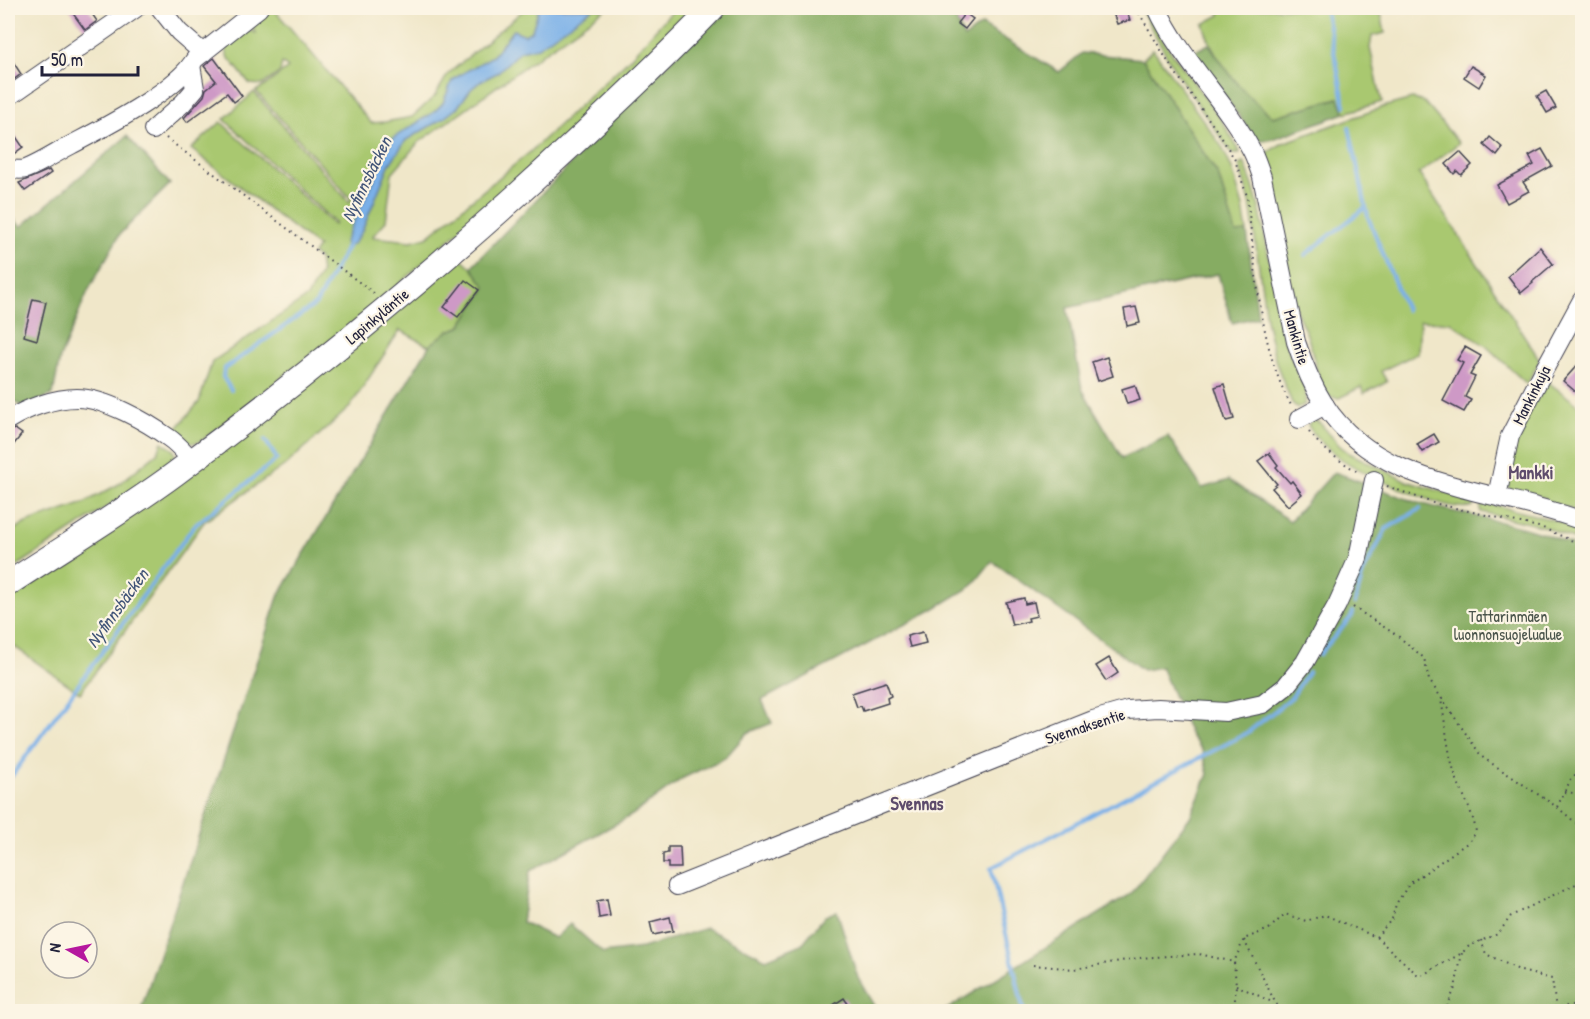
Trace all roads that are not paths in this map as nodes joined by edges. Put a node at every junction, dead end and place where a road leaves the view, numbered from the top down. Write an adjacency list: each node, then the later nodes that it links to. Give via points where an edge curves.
1 (136, 8): 7 (street)
2 (160, 8): 6 (street)
3 (259, 8): 6 (street)
4 (713, 8): 14 (main road, Lapinkyläntie, via 538,177 388,307 270,403)
5 (1156, 8): 11 (street, Mankintie, via 1252,152 1262,177 1296,342)
6 (197, 59): 8 (street, via 148,101); 8 (street, via 195,89 156,131)
7 (8, 97)
8 (119, 119): 9 (street, via 37,164 23,170)
9 (8, 168)
10 (1582, 300): 16 (street, Mankinkuja, via 1510,436)
11 (1325, 405): 12 (street); 16 (street, Mankintie, via 1355,439 1399,467 1422,477)
12 (1299, 419)
13 (8, 420): 14 (street, via 53,402 77,398 96,401 170,439)
14 (192, 460): 18 (main road, Lapinkyläntie)
15 (1374, 480): 19 (street, Svennaksentie, via 1358,558 1337,605 1305,662 1285,687 1263,704 1226,712 1148,708 1093,720)
16 (1497, 496): 17 (street, Mankintie)
17 (1582, 521)
18 (8, 584)
19 (677, 886)

